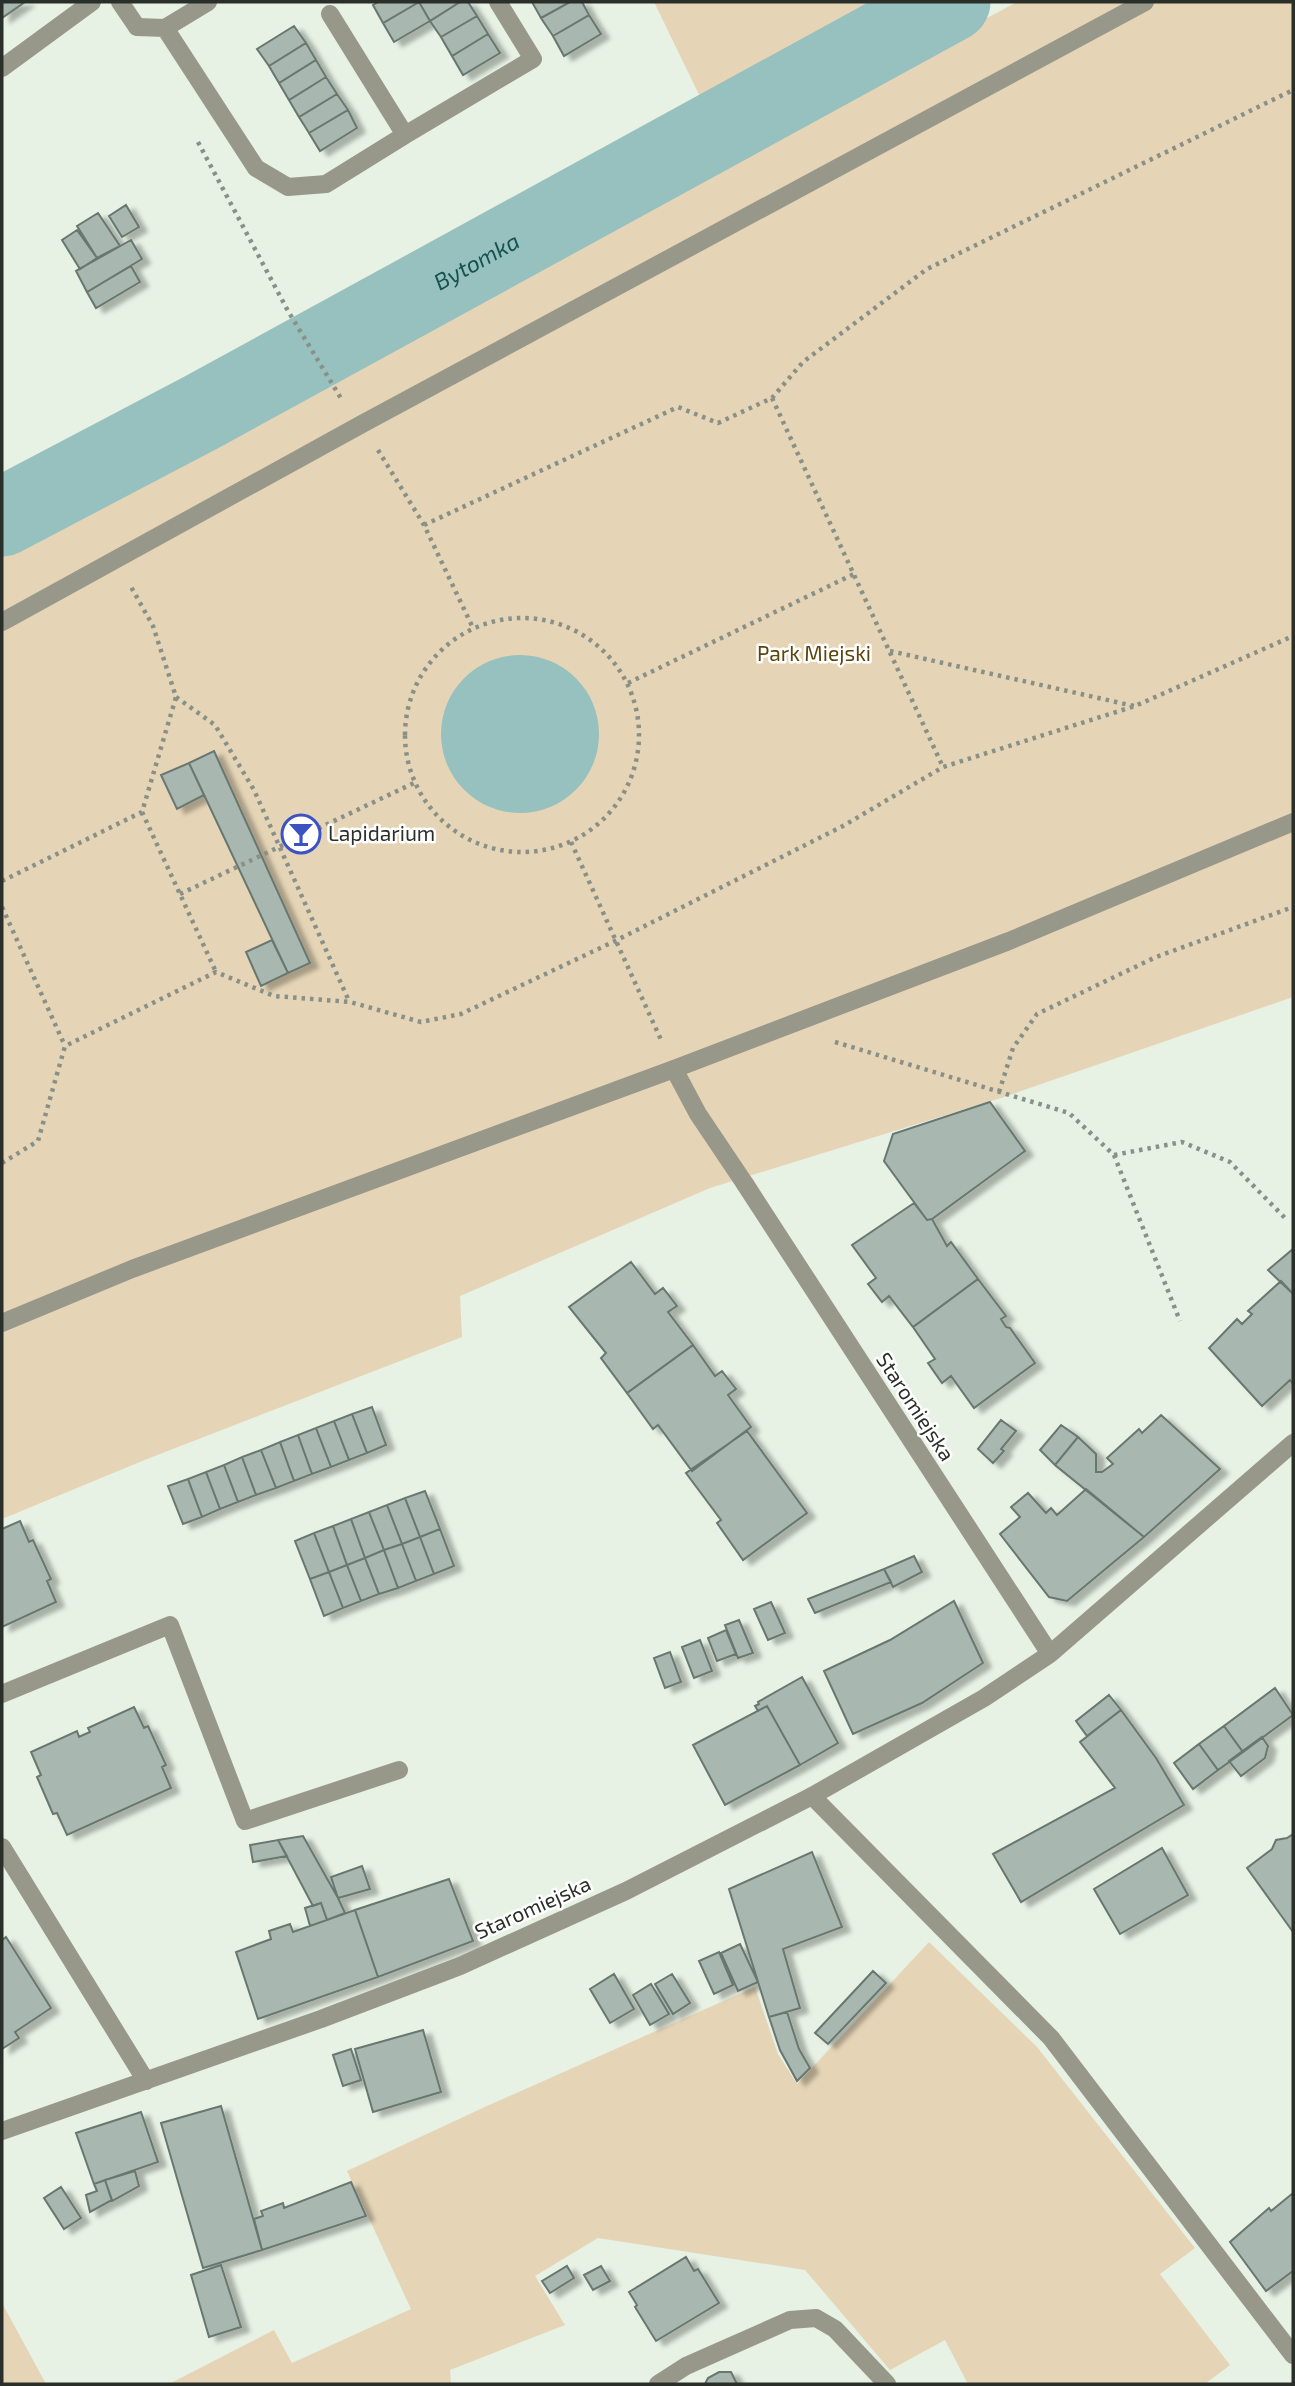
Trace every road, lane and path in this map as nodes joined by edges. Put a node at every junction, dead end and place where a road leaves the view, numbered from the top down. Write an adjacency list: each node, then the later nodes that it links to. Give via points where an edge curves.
1 (92, 2): 8 (street)
2 (120, 2): 7 (street, via 137,27)
3 (208, 2): 7 (street)
4 (498, 2): 10 (street, via 533,60)
5 (1145, 2): 14 (street)
6 (330, 13): 10 (street)
7 (165, 28): 10 (street, via 256,168 288,187 326,184)
8 (2, 68)
9 (1293, 90): 13 (path, via 928,269 803,362)
10 (405, 135)
11 (262, 262): 12 (path)
12 (337, 394)
13 (772, 398): 15 (path, via 718,423 678,407); 17 (path)
14 (362, 425): 15 (path); 16 (street)
15 (424, 525): 19 (path)
16 (116, 560): 18 (street); 23 (path, via 153,626)
17 (854, 574): 21 (path); 22 (path)
18 (2, 622)
19 (472, 628): 22 (path, via 508,618 544,619 579,632 608,654); 26 (path, via 442,649 420,677 407,711 404,747)
20 (1293, 636): 24 (path)
21 (890, 651): 24 (path); 25 (path)
22 (628, 683): 29 (path, via 639,719 638,757 625,792 602,822)
23 (176, 697): 27 (path); 30 (path, via 215,725 254,790)
24 (1135, 706): 25 (path)
25 (943, 767): 35 (path, via 843,827)
26 (414, 783): 29 (path, via 434,814 463,838 498,850 535,852); 30 (path)
27 (142, 812): 31 (path); 32 (path)
28 (1293, 822): 41 (street, via 1009,940)
29 (571, 842): 35 (path)
30 (279, 846): 32 (path); 37 (path)
31 (2, 881)
32 (180, 894): 36 (path)
33 (2, 907): 39 (path)
34 (1293, 907): 42 (path, via 1156,957 1037,1014 1013,1048)
35 (615, 941): 37 (path, via 461,1014 421,1022); 40 (path)
36 (216, 972): 37 (path, via 274,996); 39 (path)
37 (350, 1002)
38 (834, 1042): 42 (path)
39 (65, 1046): 44 (path, via 38,1141)
40 (665, 1048)
41 (674, 1069): 47 (street, via 132,1269); 49 (street, Staromiejska, via 698,1114)
42 (999, 1092): 43 (path, via 1069,1113)
43 (1114, 1156): 45 (path, via 1182,1142 1230,1163); 46 (path)
44 (2, 1163)
45 (1286, 1219)
46 (1180, 1321)
47 (2, 1323)
48 (1293, 1443): 49 (street, Staromiejska)
49 (1050, 1654): 52 (street, Staromiejska, via 984,1698)
50 (2, 1694): 51 (street, via 170,1625 245,1821)
51 (399, 1770)
52 (812, 1796): 54 (street, Staromiejska, via 626,1891 460,1966); 56 (street, via 1051,2038)
53 (2, 1847): 54 (street)
54 (146, 2081): 55 (street, Staromiejska)
55 (2, 2131)
56 (1293, 2355)
57 (658, 2384): 58 (street, via 685,2366 790,2320 816,2318 835,2329)
58 (887, 2384)

